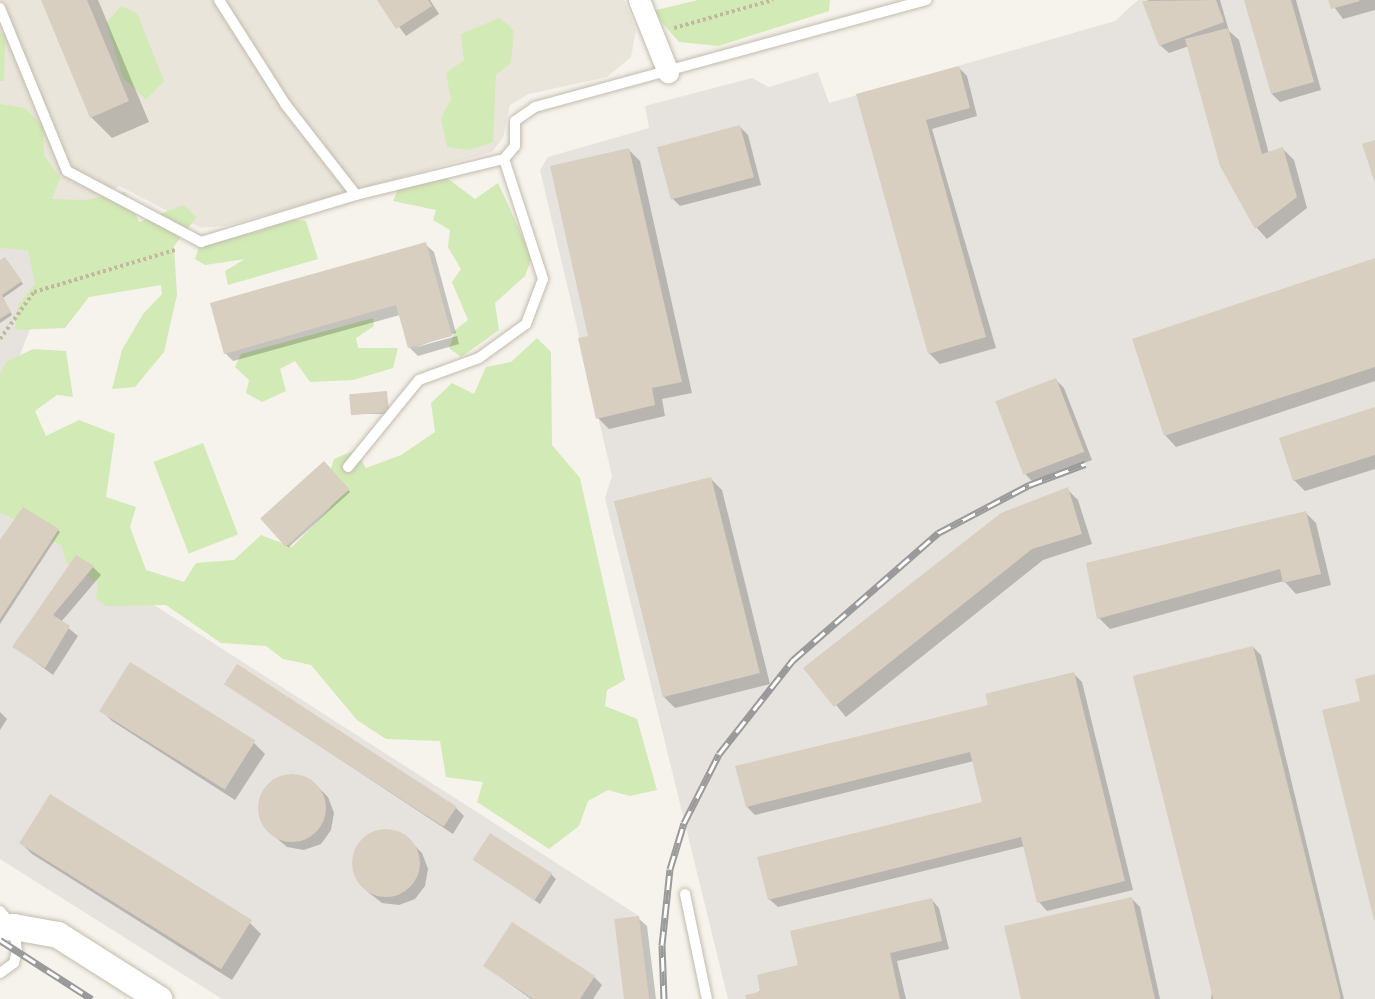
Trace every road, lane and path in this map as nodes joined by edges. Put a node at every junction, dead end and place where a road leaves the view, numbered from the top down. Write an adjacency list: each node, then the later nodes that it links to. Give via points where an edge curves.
1 (219, 0): 9 (lane, via 286,105)
2 (639, 0): 6 (street)
3 (773, 0): 6 (path)
4 (927, 0): 7 (lane)
5 (0, 8): 10 (lane, via 67,171)
6 (653, 34): 7 (street)
7 (668, 72): 8 (lane, via 535,107 515,121 515,146)
8 (504, 159): 9 (lane); 12 (lane, via 543,279 526,324 479,358 419,380)
9 (356, 195): 10 (lane)
10 (201, 242): 11 (path, via 34,292)
11 (0, 339)
12 (348, 467)
13 (685, 894): 17 (lane)
14 (5, 922): 15 (lane, via 17,951 14,963); 16 (street, via 58,935)
15 (0, 973)
16 (159, 999)
17 (707, 999)

